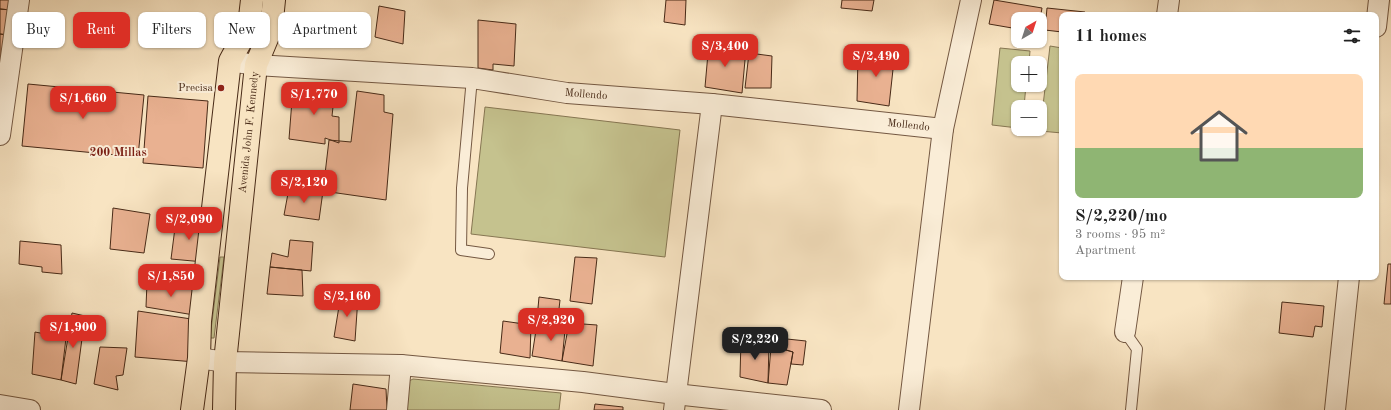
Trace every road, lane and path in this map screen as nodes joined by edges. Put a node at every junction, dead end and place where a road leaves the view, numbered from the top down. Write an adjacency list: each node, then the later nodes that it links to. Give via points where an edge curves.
1 (19, 0): 14 (street)
2 (252, 0): 9 (main road, via 249,26)
3 (274, 0): 10 (main road, Avenida John F. Kennedy, via 271,29)
4 (971, 0): 13 (street)
5 (1169, 0): 7 (street)
6 (1379, 0): 8 (street)
7 (1167, 12)
8 (1378, 12)
9 (230, 61): 10 (street, Mollendo); 19 (main road, via 200,321)
10 (256, 65): 11 (street, Mollendo); 20 (main road, Avenida John F. Kennedy)
11 (472, 78): 12 (street, Mollendo, via 567,93); 15 (lane, via 462,188 461,250)
12 (712, 104): 13 (street, Mollendo); 22 (street)
13 (943, 129): 29 (street)
14 (0, 135)
15 (489, 254)
16 (1133, 280): 18 (street)
17 (1349, 280): 31 (street)
18 (1126, 332): 30 (lane, via 1137,349)
19 (199, 358): 20 (street); 25 (main road)
20 (225, 362): 21 (street); 26 (main road, Avenida John F. Kennedy)
21 (401, 365): 22 (street, via 583,382); 27 (street)
22 (674, 402): 28 (street)
23 (0, 405): 24 (street)
24 (30, 410)
25 (192, 410)
26 (224, 410)
27 (397, 410)
28 (821, 410)
29 (909, 410)
30 (1131, 410)
31 (1335, 410)

